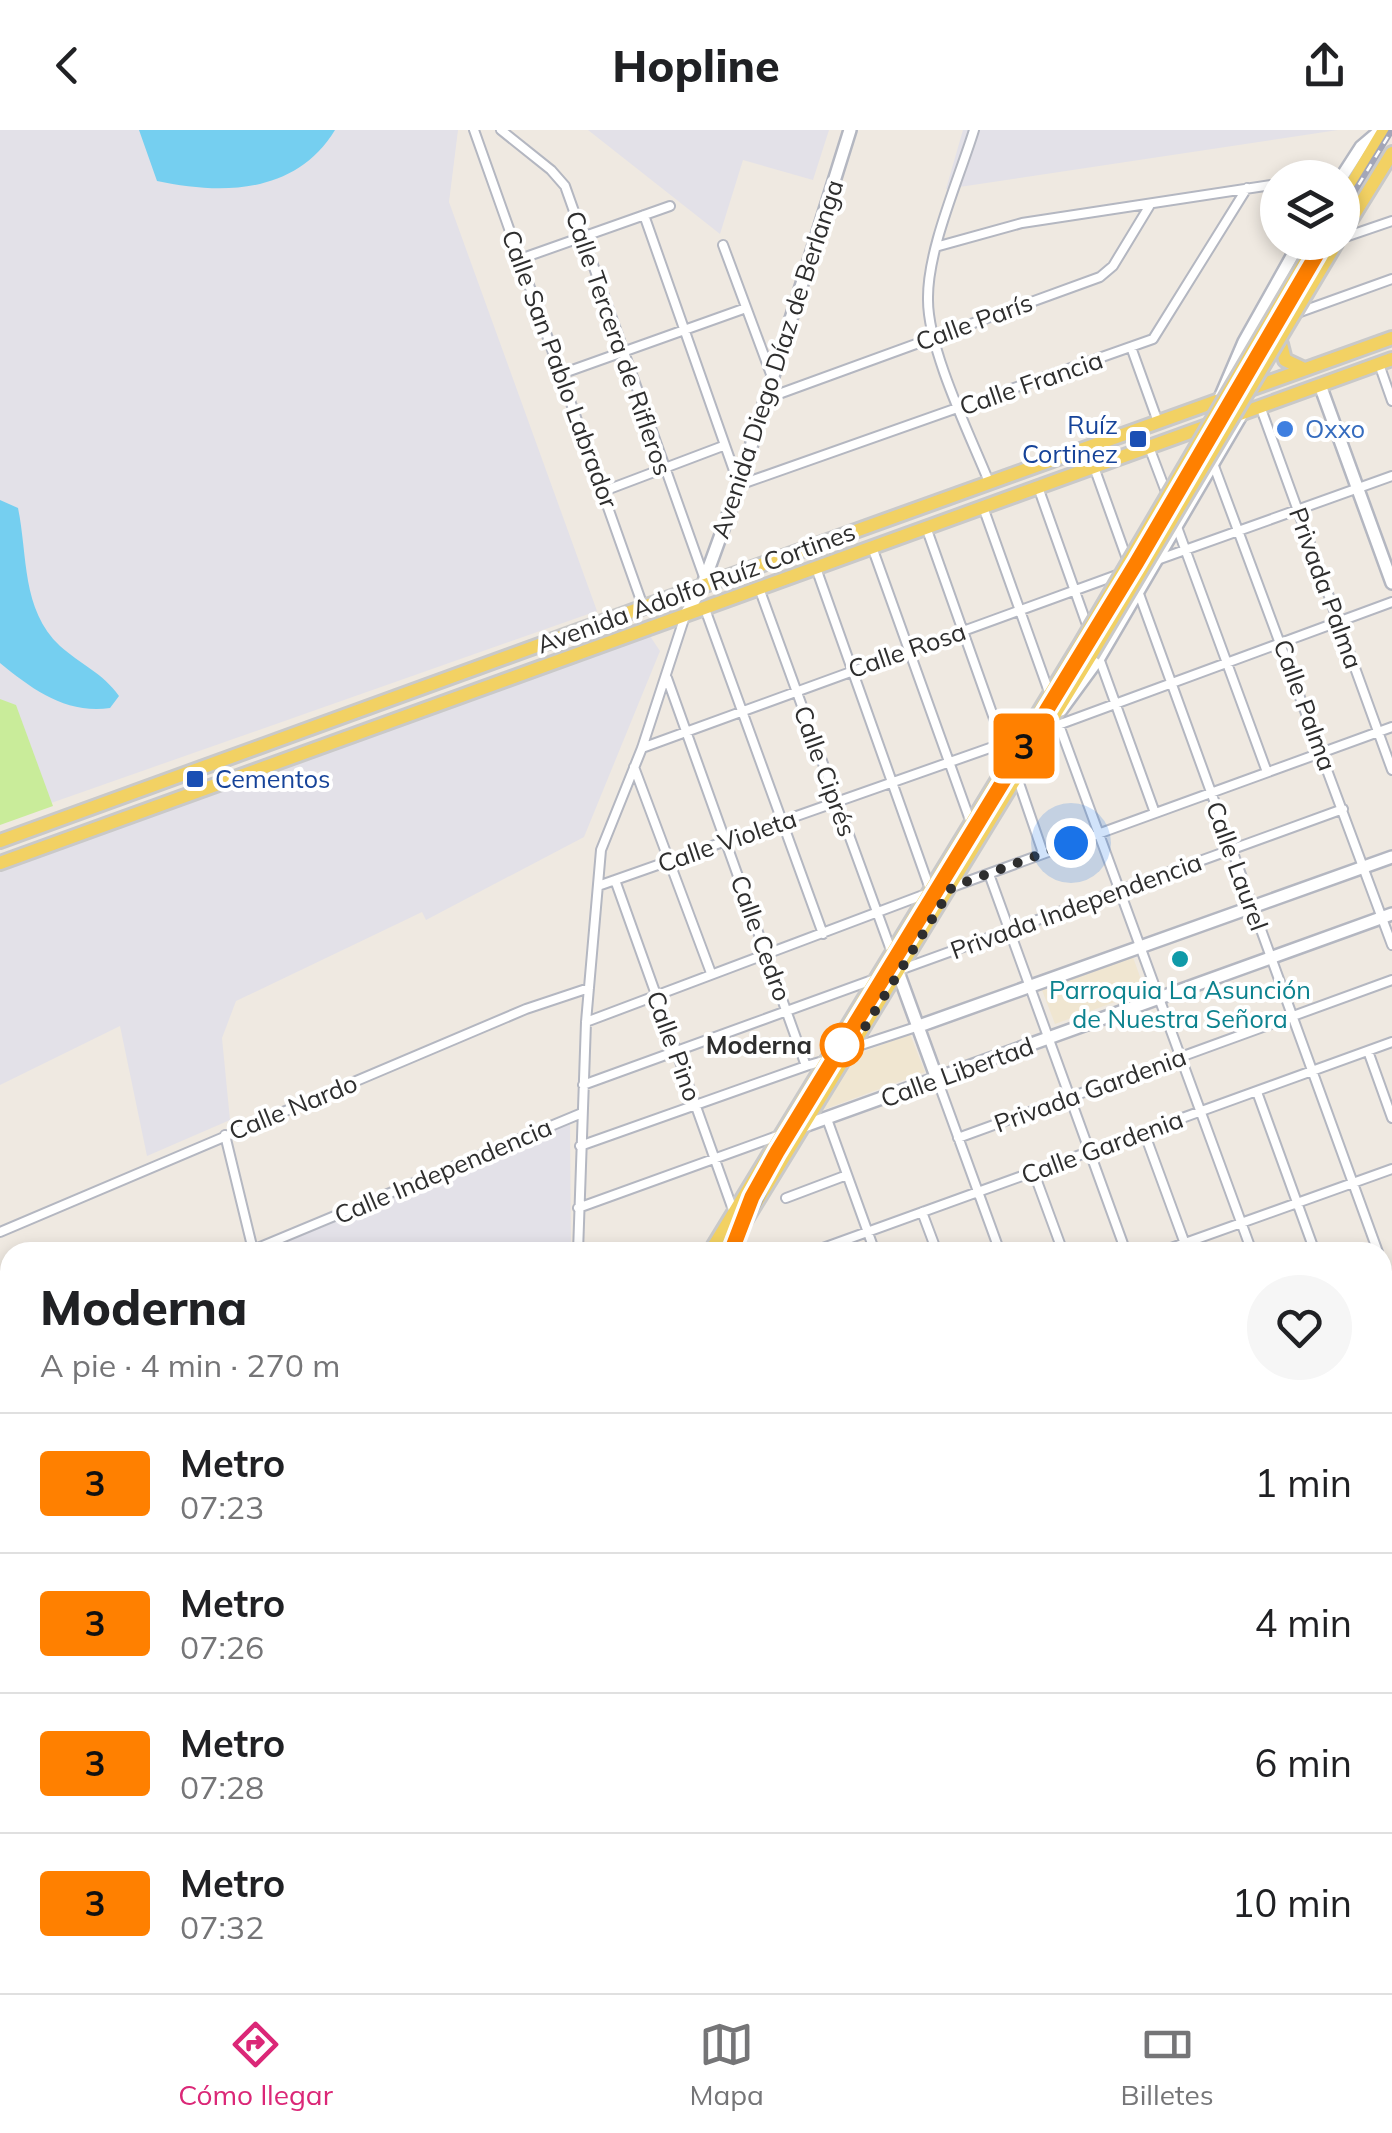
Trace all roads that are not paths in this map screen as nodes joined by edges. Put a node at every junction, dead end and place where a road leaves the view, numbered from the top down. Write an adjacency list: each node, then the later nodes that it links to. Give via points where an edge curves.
1 (474, 130): 20 (street, Calle San Pablo Labrador)
2 (501, 130): 17 (street, Calle Tercera de Rifleros, via 559,177)
3 (850, 130): 39 (street, Avenida Diego Díaz de Berlanga)
4 (974, 130): 19 (street)
5 (1382, 130): 7 (main road)
6 (1388, 161): 12 (main road); 13 (street)
7 (1360, 162)
8 (1260, 186): 9 (street)
9 (1247, 188): 10 (street); 33 (street, Calle Francia, via 1158,334)
10 (1150, 205): 19 (street, via 1022,222); 29 (street, Calle París, via 1100,277)
11 (670, 206): 14 (street)
12 (1360, 208)
13 (1360, 213)
14 (644, 215): 17 (street); 28 (street)
15 (1392, 221): 16 (street)
16 (1360, 232)
17 (583, 237): 20 (street); 34 (street, Calle Tercera de Rifleros)
18 (723, 245): 26 (street)
19 (939, 246): 29 (street, via 928,302)
20 (520, 258): 38 (street, Calle San Pablo Labrador)
21 (1290, 260): 31 (street)
22 (1308, 260): 89 (main road, bridge)
23 (1329, 260): 89 (main road, bridge)
24 (1330, 260): 27 (street)
25 (1392, 280): 27 (street)
26 (746, 308): 28 (street); 39 (street)
27 (1300, 312): 32 (street)
28 (684, 330): 34 (street); 51 (street)
29 (935, 336): 42 (street, Calle París); 46 (street)
30 (1392, 338): 37 (main road, Avenida Adolfo Ruíz Cortines)
31 (1244, 342): 35 (street, via 1250,358); 43 (street)
32 (1280, 344): 35 (street); 37 (main road, via 1285,360)
33 (1131, 347): 46 (street, Calle Francia); 48 (street)
34 (623, 351): 38 (street); 55 (street, Calle Tercera de Rifleros)
35 (1270, 362): 41 (street)
36 (1385, 362): 40 (main road, Avenida Adolfo Ruíz Cortines); 44 (street)
37 (1304, 370): 41 (main road, Avenida Adolfo Ruíz Cortines)
38 (561, 374): 61 (street, Calle San Pablo Labrador)
39 (772, 379): 42 (street, Avenida Diego Díaz de Berlanga)
40 (1320, 385): 45 (main road, Avenida Adolfo Ruíz Cortines); 60 (street)
41 (1255, 388): 43 (main road, Avenida Adolfo Ruíz Cortines); 47 (street)
42 (766, 399): 58 (street, Avenida Diego Díaz de Berlanga)
43 (1219, 401): 48 (main road, Avenida Adolfo Ruíz Cortines); 49 (street)
44 (1392, 401)
45 (1260, 406): 47 (main road, Avenida Adolfo Ruíz Cortines); 64 (street, Privada Palma)
46 (960, 408): 57 (street); 58 (street, Calle Francia)
47 (1244, 411): 49 (main road, Avenida Adolfo Ruíz Cortines); 53 (street)
48 (1158, 422): 57 (main road, Avenida Adolfo Ruíz Cortines)
49 (1205, 426): 50 (street); 52 (main road, Avenida Adolfo Ruíz Cortines)
50 (1194, 444): 53 (street, via 1208,444); 62 (street)
51 (722, 446): 55 (street); 58 (street)
52 (1149, 447): 54 (main road, Avenida Adolfo Ruíz Cortines); 62 (street)
53 (1214, 466): 65 (street); 67 (street, Calle Palma)
54 (1094, 467): 59 (main road, Avenida Adolfo Ruíz Cortines); 70 (street)
55 (662, 468): 61 (street); 74 (street, Calle Tercera de Rifleros)
56 (1392, 476): 60 (street)
57 (989, 482): 74 (main road, Avenida Adolfo Ruíz Cortines)
58 (739, 485): 74 (street, Avenida Diego Díaz de Berlanga)
59 (1038, 487): 63 (main road, Avenida Adolfo Ruíz Cortines); 77 (street)
60 (1357, 488): 64 (street); 75 (street)
61 (604, 491): 80 (street, Calle San Pablo Labrador)
62 (1166, 492): 70 (street)
63 (982, 507): 66 (main road, Avenida Adolfo Ruíz Cortines); 82 (street)
64 (1298, 510): 67 (street); 84 (street, Privada Palma)
65 (1177, 526): 69 (street); 71 (street)
66 (926, 527): 68 (main road, Avenida Adolfo Ruíz Cortines); 86 (street)
67 (1242, 530): 69 (street); 87 (street, Calle Palma)
68 (872, 547): 72 (main road, Avenida Adolfo Ruíz Cortines); 88 (street)
69 (1186, 551): 71 (street); 90 (street)
70 (1127, 559): 73 (street)
71 (1157, 560): 78 (street)
72 (816, 568): 76 (main road, Avenida Adolfo Ruíz Cortines); 91 (street)
73 (1118, 575): 77 (street, Calle Rosa); 85 (street)
74 (703, 583): 80 (main road, Avenida Adolfo Ruíz Cortines); 81 (street, Avenida Diego Díaz de Berlanga); 83 (street, Avenida Diego Díaz de Berlanga)
75 (1392, 583)
76 (759, 588): 81 (main road, Avenida Adolfo Ruíz Cortines); 94 (street, Calle Ciprés)
77 (1074, 590): 82 (street, Calle Rosa); 85 (street)
78 (1138, 591): 89 (street); 93 (street, Calle Laurel)
79 (1392, 602): 84 (street)
80 (644, 608): 120 (main road, Avenida Adolfo Ruíz Cortines)
81 (704, 610): 83 (main road, Avenida Adolfo Ruíz Cortines); 97 (street)
82 (1019, 610): 86 (street, Calle Rosa); 95 (street)
83 (685, 616): 92 (street); 125 (main road, Avenida Adolfo Ruíz Cortines)
84 (1338, 621): 87 (street); 101 (street, Privada Palma)
85 (1087, 626): 95 (street)
86 (964, 630): 88 (street, Calle Rosa); 103 (street)
87 (1281, 642): 90 (street); 105 (street, Calle Palma)
88 (909, 649): 91 (street, Calle Rosa); 106 (street)
89 (1090, 654): 95 (main road); 96 (street); 98 (main road)
90 (1226, 662): 93 (street); 109 (street)
91 (851, 670): 94 (street, Calle Rosa); 111 (street)
92 (666, 676): 100 (street, Calle Cedro); 104 (street)
93 (1170, 684): 96 (street); 112 (street, Calle Laurel)
94 (796, 690): 97 (street, Calle Rosa); 113 (street, Calle Ciprés)
95 (1050, 690): 102 (main road)
96 (1114, 704): 98 (street); 115 (street)
97 (741, 711): 100 (street, Calle Rosa); 116 (street)
98 (1054, 727): 110 (main road); 118 (street)
99 (1392, 727): 101 (street)
100 (686, 730): 104 (street, Calle Rosa); 119 (street, Calle Cedro)
101 (1379, 732): 105 (street); 108 (street, Privada Palma)
102 (1025, 736): 103 (street, Calle Violeta); 117 (main road)
103 (1003, 744): 106 (street, Calle Violeta)
104 (642, 748): 107 (street)
105 (1323, 752): 109 (street); 114 (street, Calle Palma)
106 (948, 763): 111 (street, Calle Violeta); 117 (street)
107 (634, 767): 124 (street); 129 (street, via 605,838)
108 (1392, 770)
109 (1267, 772): 112 (street)
110 (1018, 780): 122 (street); 130 (main road)
111 (892, 783): 113 (street, Calle Violeta); 132 (street)
112 (1211, 792): 115 (street); 121 (street, Calle Laurel)
113 (837, 803): 116 (street, Calle Violeta); 134 (street, Calle Ciprés)
114 (1343, 810): 121 (street, Privada Independencia); 126 (street, Calle Palma)
115 (1154, 813): 118 (street)
116 (782, 822): 119 (street, Calle Violeta); 137 (street)
117 (971, 823): 132 (main road)
118 (1100, 833): 122 (street); 131 (street)
119 (726, 840): 124 (street, Calle Violeta); 141 (street, Calle Cedro)
120 (0, 841)
121 (1232, 849): 131 (street, Privada Independencia); 133 (street, Calle Laurel)
122 (1043, 854): 127 (street)
123 (1392, 857): 126 (street)
124 (669, 860): 128 (street, Calle Violeta); 144 (street)
125 (0, 863)
126 (1364, 867): 133 (street); 135 (street, Calle Palma)
127 (989, 874): 130 (street); 136 (street)
128 (615, 880): 129 (street, Calle Violeta); 149 (street, Calle Pino)
129 (598, 886): 147 (street)
130 (952, 887): 143 (main road)
131 (1121, 890): 136 (street, Privada Independencia); 139 (street)
132 (931, 892): 134 (street); 140 (main road)
133 (1252, 907): 139 (street); 142 (street, Calle Laurel)
134 (876, 913): 137 (street); 140 (street, Calle Ciprés)
135 (1387, 916): 138 (street, Calle Palma); 142 (street, Calle Libertad)
136 (1010, 930): 143 (street, Privada Independencia); 148 (street)
137 (823, 934): 141 (street)
138 (1392, 946)
139 (1141, 947): 148 (street); 150 (street)
140 (892, 953): 145 (main road)
141 (766, 954): 144 (street); 151 (street, Calle Cedro)
142 (1270, 957): 150 (street, Calle Libertad); 152 (street, Calle Laurel)
143 (898, 972): 145 (street, Privada Independencia); 154 (street); 157 (main road)
144 (711, 973): 149 (street)
145 (876, 980): 151 (street, Privada Independencia); 161 (main road)
146 (1392, 980): 152 (street, Privada Gardenia)
147 (589, 988): 153 (street); 176 (street, Calle Nardo)
148 (1030, 988): 154 (street); 155 (street)
149 (654, 994): 153 (street); 158 (street, Calle Pino)
150 (1159, 998): 155 (street, Calle Libertad); 160 (street)
151 (786, 1010): 158 (street, Privada Independencia); 162 (street, Calle Cedro)
152 (1292, 1016): 160 (street, Privada Gardenia); 163 (street, Calle Laurel)
153 (586, 1022): 165 (street)
154 (918, 1026): 157 (street); 164 (street)
155 (1048, 1038): 164 (street, Calle Libertad); 167 (street)
156 (1392, 1042): 159 (street, Calle Gardenia)
157 (852, 1048): 173 (main road)
158 (675, 1050): 165 (street, Privada Independencia); 168 (street, Calle Pino)
159 (1368, 1052): 163 (street, Calle Gardenia); 171 (street)
160 (1181, 1056): 167 (street, Privada Gardenia); 169 (street)
161 (828, 1060): 162 (street); 175 (main road)
162 (806, 1066): 168 (street, Calle Independencia)
163 (1312, 1072): 166 (street, Calle Gardenia); 184 (street, Calle Laurel)
164 (937, 1079): 172 (street, Calle Libertad); 177 (street)
165 (583, 1085): 170 (street)
166 (1256, 1092): 169 (street, Calle Gardenia); 187 (street)
167 (1069, 1096): 177 (street, Privada Gardenia); 179 (street)
168 (695, 1104): 178 (street, Calle Independencia); 180 (street, Calle Pino)
169 (1201, 1112): 174 (street, Calle Gardenia); 191 (street)
170 (582, 1113): 178 (street); 195 (street, Calle Independencia)
171 (1392, 1118)
172 (827, 1119): 173 (street, Calle Libertad); 183 (street)
173 (807, 1126): 175 (street, Calle Libertad); 198 (main road)
174 (1144, 1132): 179 (street, Calle Gardenia); 205 (street)
175 (782, 1134): 180 (street, Calle Libertad); 189 (main road)
176 (225, 1135): 192 (street, Calle Nardo); 194 (street)
177 (958, 1138): 185 (street)
178 (580, 1146): 188 (street)
179 (1090, 1152): 182 (street, Calle Gardenia); 204 (street)
180 (716, 1158): 188 (street, Calle Libertad); 189 (street, Calle Pino)
181 (1392, 1169): 184 (street)
182 (1034, 1173): 185 (street, Calle Gardenia); 203 (street)
183 (847, 1175): 186 (street); 193 (street)
184 (1352, 1183): 187 (street); 209 (street, Calle Laurel)
185 (978, 1191): 190 (street, Calle Gardenia); 202 (street)
186 (786, 1198)
187 (1296, 1203): 191 (street); 208 (street)
188 (578, 1208): 196 (street)
189 (734, 1211): 197 (main road)
190 (922, 1212): 193 (street, Calle Gardenia); 201 (street)
191 (1241, 1223): 206 (street); 207 (street)
192 (0, 1232)
193 (868, 1232): 199 (street, Calle Gardenia); 200 (street)
194 (248, 1242)
195 (274, 1242)
196 (578, 1242)
197 (716, 1242)
198 (732, 1242)
199 (840, 1242)
200 (872, 1242)
201 (933, 1242)
202 (996, 1242)
203 (1060, 1242)
204 (1122, 1242)
205 (1184, 1242)
206 (1199, 1242)
207 (1248, 1242)
208 (1311, 1242)
209 (1374, 1242)

